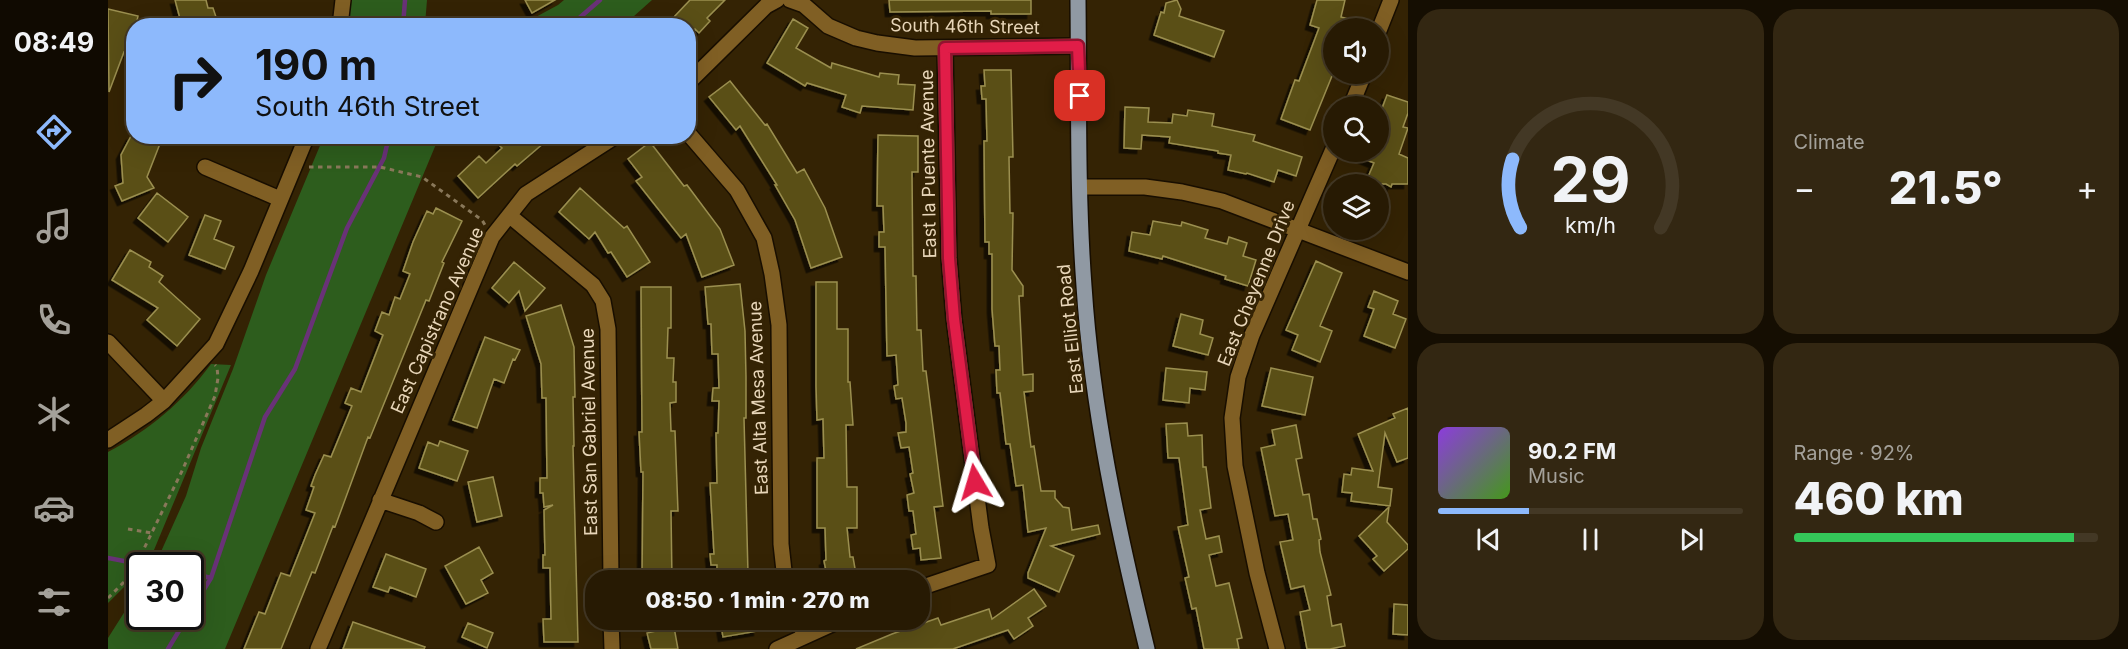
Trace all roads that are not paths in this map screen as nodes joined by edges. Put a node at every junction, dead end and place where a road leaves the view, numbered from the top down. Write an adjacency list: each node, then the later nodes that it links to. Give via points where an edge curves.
1 (343, 0): 6 (street)
2 (777, 0): 10 (street, via 766,6)
3 (790, 0): 9 (street, South 46th Street, via 804,5 828,26 856,38 877,44)
4 (1078, 0): 8 (main road, East Elliot Road)
5 (1390, 0): 7 (street)
6 (341, 18)
7 (1383, 18)
8 (1078, 46): 9 (street, South 46th Street); 16 (main road, East Elliot Road)
9 (945, 48): 28 (street, East la Puente Avenue, via 954,319 988,565)
10 (696, 75)
11 (696, 142): 27 (street, East Alta Mesa Avenue, via 737,190 764,238 772,274 779,325)
12 (304, 144): 17 (street)
13 (604, 144): 18 (street, East Capistrano Avenue, via 526,194)
14 (1327, 162): 19 (street, East Cheyenne Drive)
15 (205, 167): 17 (street)
16 (1080, 187): 19 (street, via 1182,192 1222,201); 36 (main road, East Elliot Road, via 1084,287 1100,429)
17 (280, 199): 22 (street, via 216,344)
18 (510, 216): 24 (street, East Capistrano Avenue, via 492,237); 26 (street, East San Gabriel Avenue, via 593,285 603,301 608,329)
19 (1298, 229): 20 (street); 37 (street, East Cheyenne Drive, via 1252,335 1238,376 1232,418 1235,466)
20 (1408, 272)
21 (108, 342): 22 (street)
22 (164, 401): 23 (street)
23 (108, 440)
24 (380, 500): 25 (street); 33 (street, East Capistrano Avenue)
25 (436, 522)
26 (611, 570)
27 (784, 570)
28 (930, 585)
29 (611, 630): 34 (street)
30 (803, 630): 32 (street)
31 (818, 630): 32 (street)
32 (806, 635): 35 (street)
33 (318, 649)
34 (612, 649)
35 (777, 649)
36 (1147, 649)
37 (1277, 649)

